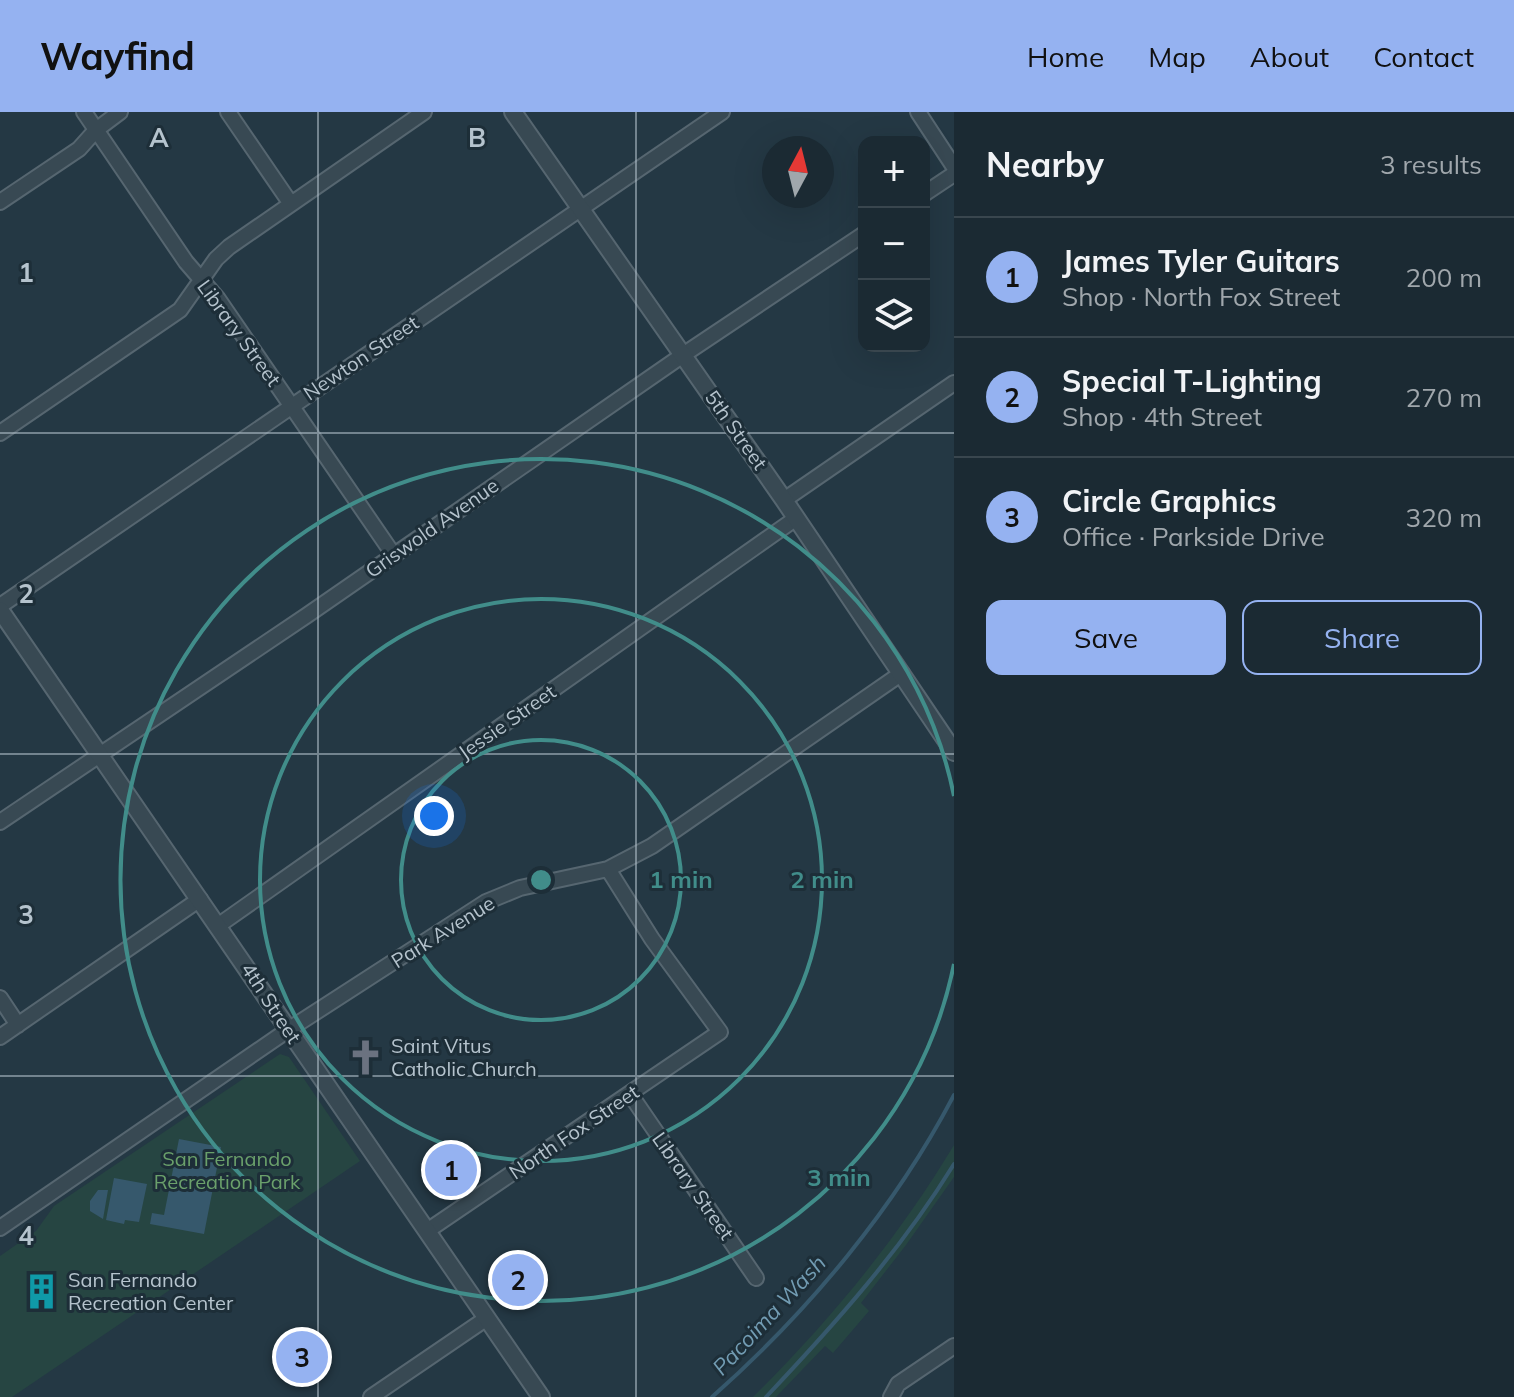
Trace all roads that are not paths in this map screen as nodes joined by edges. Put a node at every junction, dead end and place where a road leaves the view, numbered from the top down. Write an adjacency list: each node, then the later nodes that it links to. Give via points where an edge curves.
1 (84, 112): 8 (street, Library Street)
2 (120, 112): 8 (street)
3 (228, 112): 13 (street)
4 (424, 112): 13 (street)
5 (513, 112): 14 (street, 5th Street)
6 (722, 112): 14 (street, Newton Street)
7 (918, 112): 9 (street)
8 (96, 130): 12 (street, via 79,149); 16 (street, Library Street)
9 (954, 167)
10 (954, 174): 11 (street)
11 (930, 190)
12 (0, 202)
13 (291, 204): 16 (street, via 224,251)
14 (580, 209): 17 (street, 5th Street); 19 (street, Newton Street)
15 (858, 238): 17 (street, Griswold Avenue)
16 (202, 280): 19 (street, Library Street); 20 (street, via 180,310)
17 (683, 355): 21 (street, 5th Street); 23 (street, Griswold Avenue)
18 (954, 383): 21 (street)
19 (291, 406): 23 (street, Library Street); 24 (street, Newton Street)
20 (0, 433)
21 (784, 500): 22 (street, 5th Street)
22 (795, 519): 25 (street, 5th Street); 31 (street, Jessie Street)
23 (393, 554): 27 (street, Griswold Avenue)
24 (2, 616): 27 (street, 4th Street)
25 (902, 673): 26 (street, 5th Street); 29 (street, Park Avenue, via 652,846)
26 (954, 752)
27 (101, 753): 28 (street, Griswold Avenue); 30 (street, 4th Street)
28 (0, 822)
29 (608, 869): 34 (street, Park Avenue, via 520,888 486,902); 36 (street, North Fox Street, via 720,1032)
30 (200, 899): 31 (street, 4th Street); 33 (street)
31 (219, 925): 34 (street, 4th Street)
32 (0, 998): 33 (street)
33 (18, 1025): 35 (street)
34 (288, 1030): 37 (street, Park Avenue); 38 (street, 4th Street)
35 (0, 1037)
36 (630, 1094): 38 (street, North Fox Street); 39 (street, Library Street)
37 (0, 1228)
38 (427, 1231): 40 (street, 4th Street)
39 (756, 1278)
40 (487, 1318): 42 (street); 43 (street, 4th Street)
41 (954, 1346): 44 (street, via 898,1384)
42 (371, 1397)
43 (541, 1397)
44 (891, 1397)

